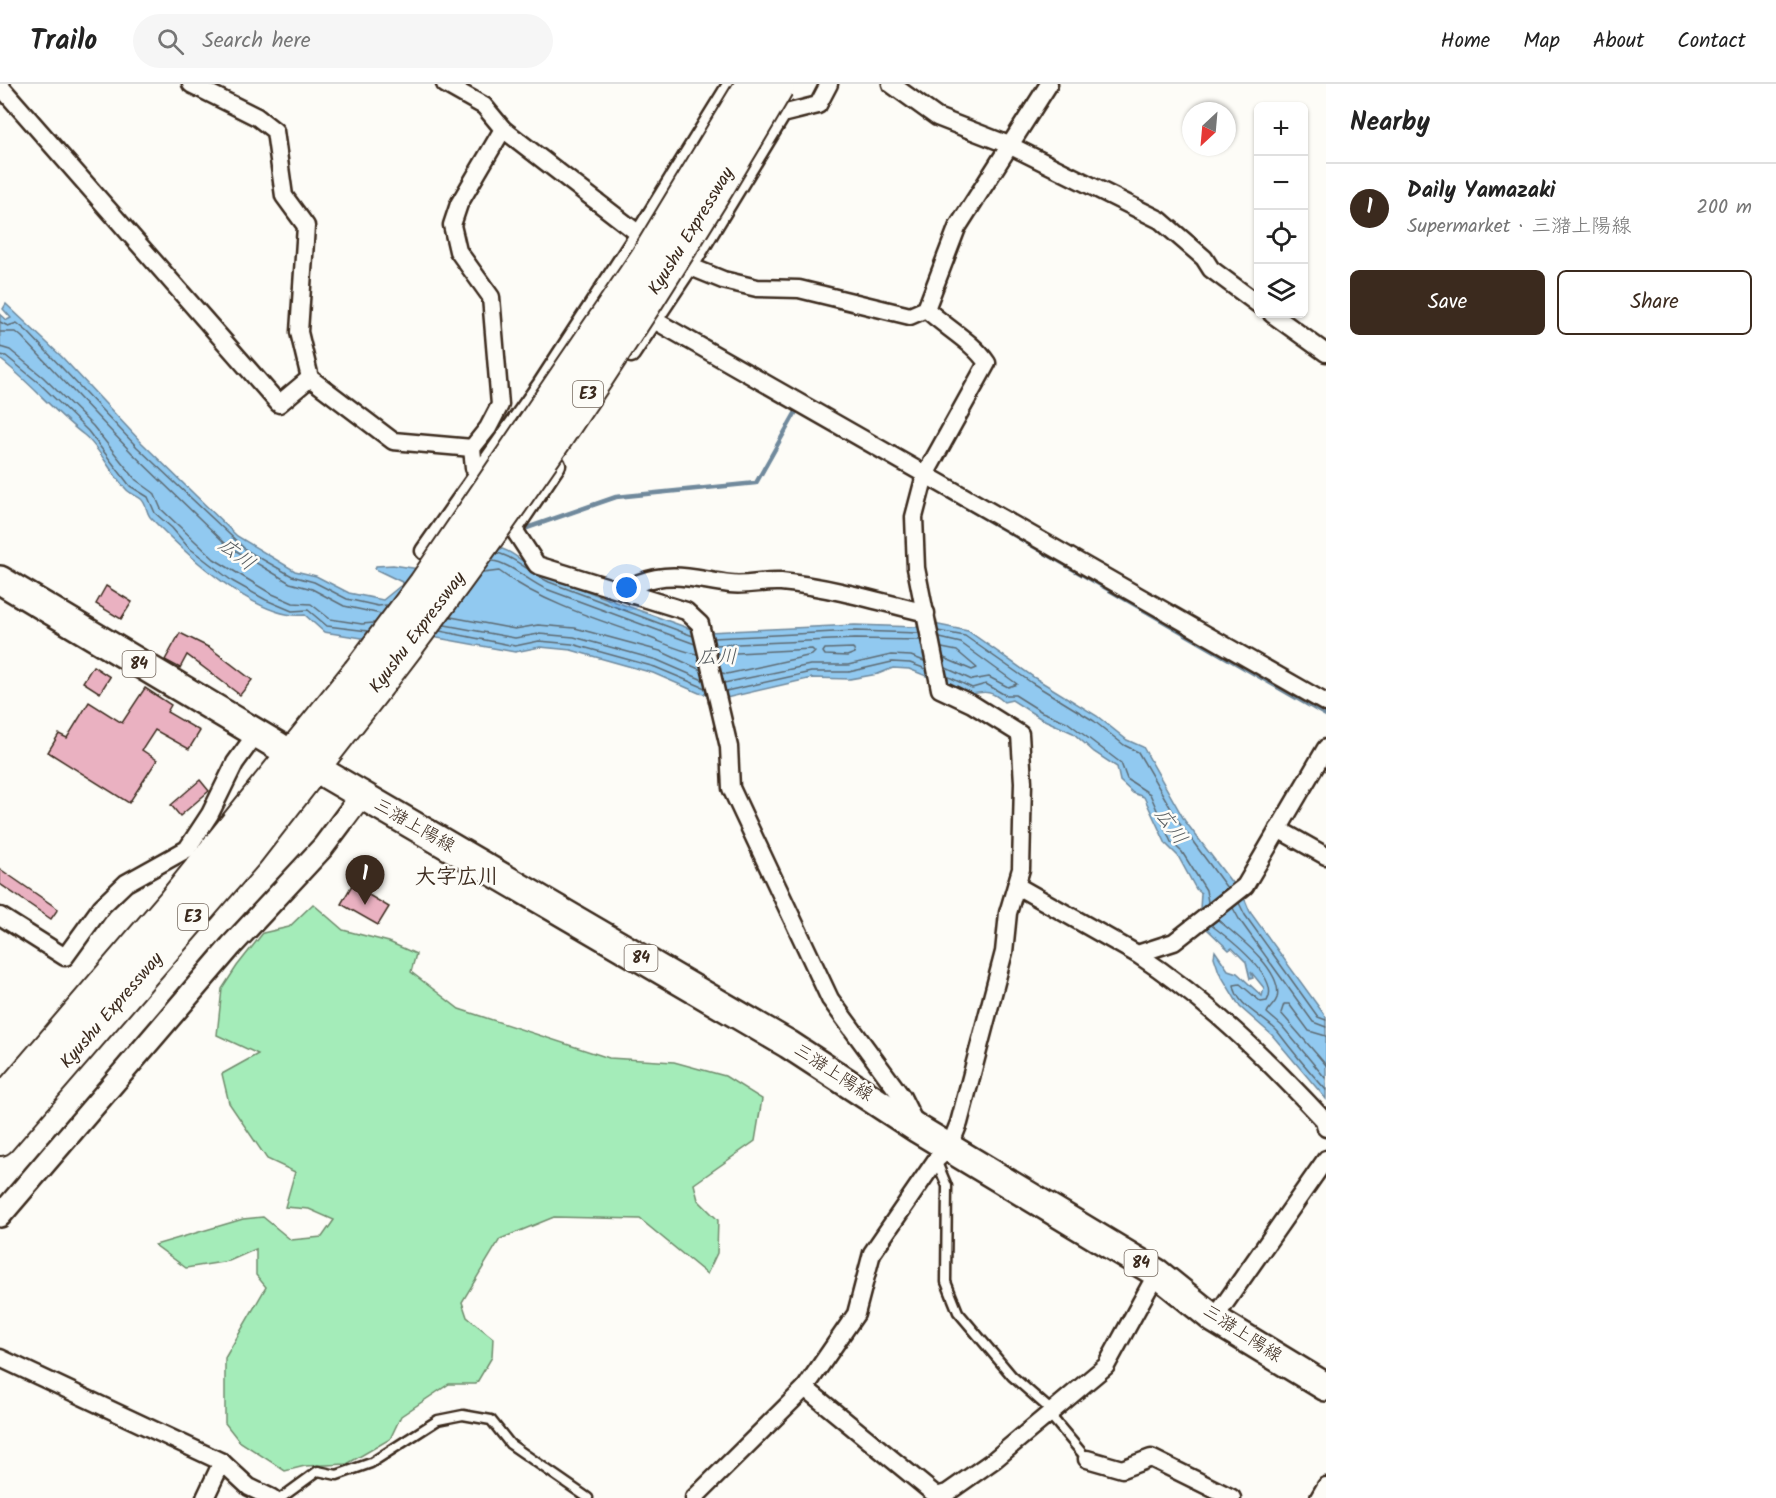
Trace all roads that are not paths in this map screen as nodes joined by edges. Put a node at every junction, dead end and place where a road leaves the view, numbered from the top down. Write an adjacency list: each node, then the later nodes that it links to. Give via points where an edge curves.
1 (191, 84): 18 (street, via 257,117 275,131 284,196 306,226 299,332)
2 (445, 84): 9 (street, via 484,106)
3 (730, 84): 8 (street); 11 (street)
4 (829, 84): 8 (street, via 818,105)
5 (891, 84): 10 (street, via 937,117)
6 (1049, 84): 10 (street)
7 (0, 86): 18 (street, via 279,404)
8 (772, 92): 12 (street); 27 (highway, Kyushu Expressway / E3, bridge, via 638,268 431,574)
9 (503, 129): 11 (street); 19 (street, via 459,204 452,225 458,250 491,297 500,405)
10 (1009, 145): 13 (street, via 1160,220 1204,258 1211,269); 14 (street, via 957,228)
11 (639, 234): 12 (street); 20 (street)
12 (689, 267): 14 (street, via 757,288 799,289 909,316); 16 (street)
13 (1254, 301)
14 (926, 309): 21 (street, via 978,349 987,363)
15 (1278, 318): 17 (street)
16 (654, 320): 21 (street); 22 (street)
17 (1326, 353)
18 (310, 378): 19 (street, via 393,441)
19 (472, 448): 20 (street)
20 (478, 475): 22 (street); 23 (street)
21 (925, 475): 26 (street, via 914,517 913,539); 28 (street)
22 (514, 529): 25 (street, via 537,565)
23 (424, 551)
24 (0, 580): 29 (main road, 84)
25 (633, 595): 26 (street, via 639,582 658,575 732,585 779,582); 40 (street, via 686,611 700,624 729,747 730,788 830,999 902,1097)
26 (926, 614): 35 (street, via 940,689 1020,734 1023,782 1021,869)
27 (368, 680): 38 (highway, Kyushu Expressway / E3); 41 (highway, Kyushu Expressway / E3, via 247,854)
28 (1326, 703)
29 (267, 740): 36 (street, via 235,763 210,814 187,849 126,883 102,906 65,957)
30 (1326, 748): 33 (street)
31 (329, 776): 32 (main road, 三潴上陽線 / 84)
32 (362, 795): 40 (main road, 三潴上陽線 / 84, via 788,1044); 44 (street, via 323,847 231,946)
33 (1278, 829): 34 (street); 37 (street, via 1245,886 1174,942)
34 (1326, 856)
35 (1017, 886): 37 (street); 42 (street, via 1008,913 1004,952 959,1123)
36 (0, 916)
37 (1137, 954): 39 (street, via 1179,981 1269,1061 1324,1120)
38 (0, 1104)
39 (1326, 1128)
40 (918, 1129): 42 (main road, 三潴上陽線 / 84)
41 (0, 1140)
42 (943, 1154): 45 (main road, 三潴上陽線 / 84); 49 (street, via 872,1253 856,1314); 50 (lane, via 947,1186 946,1282 958,1312 1012,1376)
43 (1326, 1159): 46 (street)
44 (0, 1216)
45 (1157, 1273): 46 (main road, 三潴上陽線 / 84); 50 (street, via 1106,1366)
46 (1214, 1319): 48 (main road, 三潴上陽線 / 84)
47 (0, 1358): 52 (street)
48 (1326, 1387)
49 (805, 1388): 54 (street); 59 (street)
50 (1051, 1413): 51 (lane); 54 (street, via 994,1460)
51 (1087, 1459): 60 (street, via 1122,1469 1151,1458)
52 (222, 1462): 55 (street); 56 (street, via 249,1487)
53 (1326, 1486): 61 (street)
54 (936, 1497)
55 (205, 1498)
56 (272, 1498)
57 (281, 1498): 58 (lane, via 318,1471 337,1475 371,1463 438,1420 463,1415 491,1420 510,1444)
58 (588, 1498)
59 (694, 1498)
60 (1232, 1498)
61 (1319, 1498)

